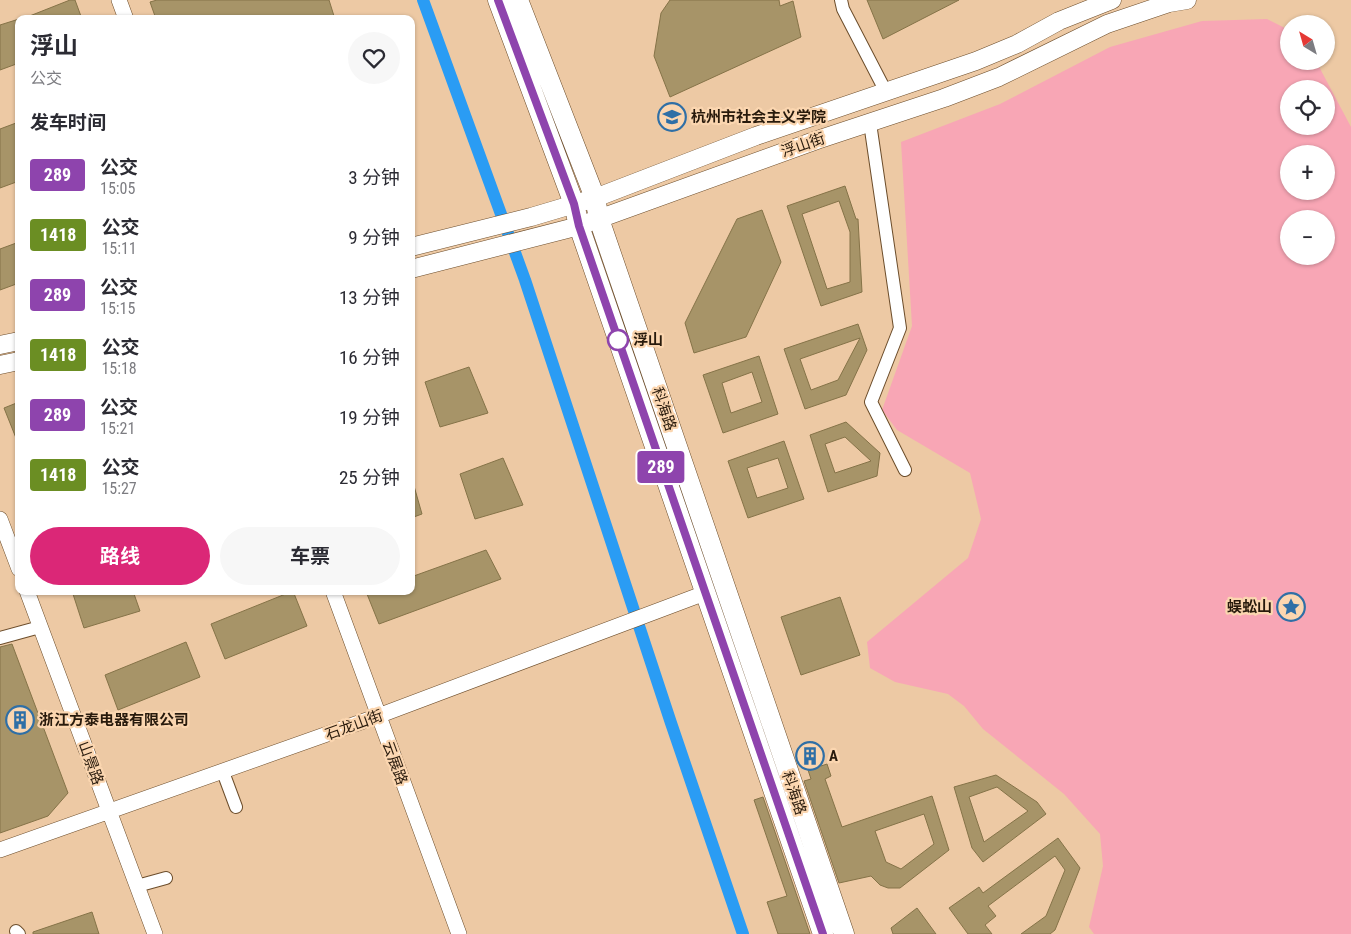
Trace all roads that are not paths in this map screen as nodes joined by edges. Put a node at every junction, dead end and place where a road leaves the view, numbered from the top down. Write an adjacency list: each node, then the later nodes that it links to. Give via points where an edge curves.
1 (119, 0): 7 (street)
2 (498, 0): 11 (highway, 科海路)
3 (518, 0): 10 (highway, 科海路)
4 (841, 0): 8 (street, via 843,10)
5 (1112, 0): 8 (main road, 浮山街, via 1059,21 976,61)
6 (1187, 0): 9 (main road, 浮山街, via 1107,24 999,77)
7 (125, 15)
8 (886, 92): 10 (main road, 浮山街, via 756,136)
9 (870, 123): 12 (main road, 浮山街); 20 (street, via 900,328 871,402)
10 (595, 198): 11 (main road, 浮山街); 12 (highway, 科海路)
11 (574, 204): 13 (highway, 科海路); 14 (main road, 浮山街)
12 (599, 219): 13 (main road, 浮山街); 38 (highway, 科海路)
13 (579, 226): 15 (main road, 浮山街); 23 (highway, 科海路)
14 (415, 246)
15 (415, 269)
16 (15, 342): 17 (main road)
17 (0, 345)
18 (15, 362): 19 (main road)
19 (0, 365)
20 (905, 470)
21 (0, 519): 22 (street)
22 (15, 559)
23 (705, 593): 28 (street, 石龙山街); 37 (highway, 科海路)
24 (28, 595): 26 (street, 山景路)
25 (334, 595): 28 (street, 云展路)
26 (40, 627): 27 (street); 31 (street, 山景路)
27 (0, 638)
28 (378, 716): 29 (street, 石龙山街); 36 (street, 云展路)
29 (223, 772): 30 (street); 31 (street, 石龙山街)
30 (236, 807)
31 (109, 812): 32 (street, 石龙山街); 34 (street, 山景路)
32 (0, 850)
33 (166, 878): 34 (street)
34 (137, 886): 35 (street, 山景路)
35 (155, 934)
36 (459, 934)
37 (823, 934)
38 (844, 934)

